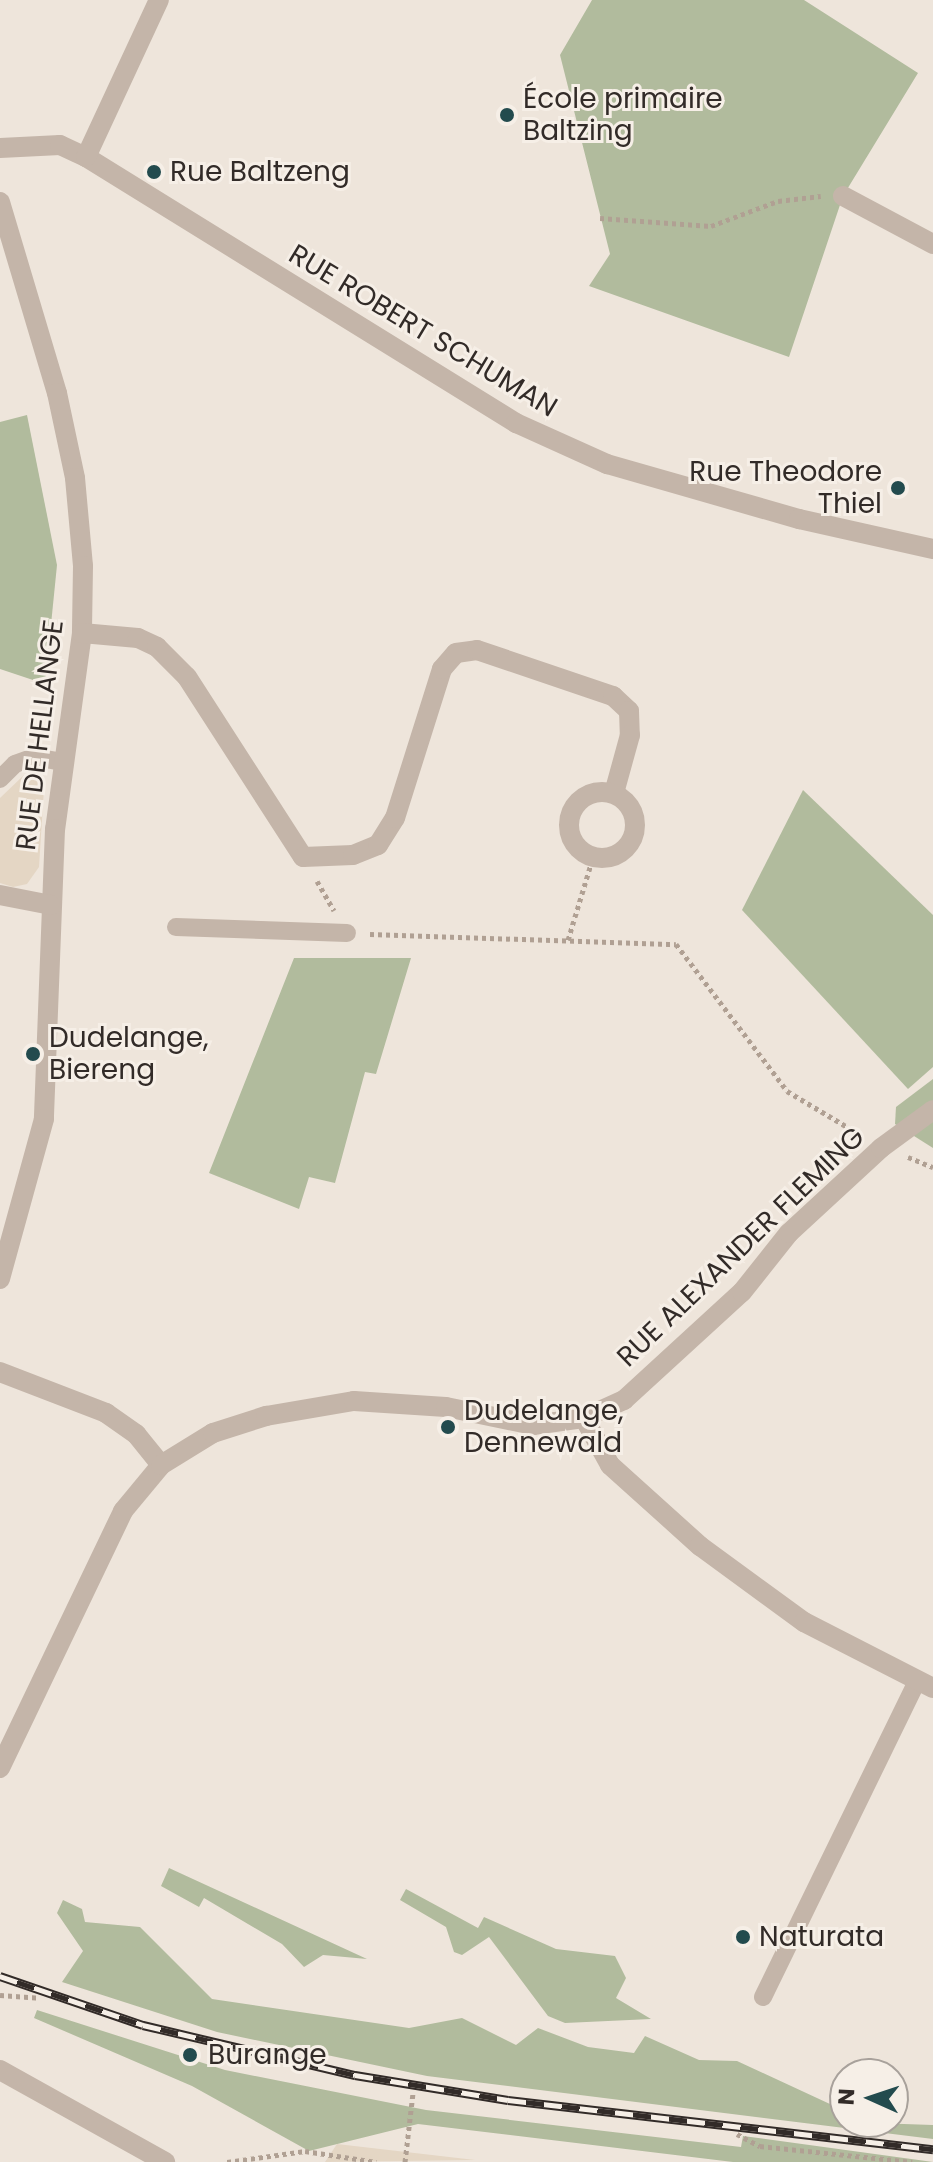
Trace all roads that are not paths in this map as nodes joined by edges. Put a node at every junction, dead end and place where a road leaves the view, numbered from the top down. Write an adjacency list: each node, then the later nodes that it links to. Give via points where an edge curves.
1 (159, 0): 3 (street)
2 (0, 148): 3 (street, RUE ROBERT SCHUMAN, via 60,145)
3 (86, 157): 7 (street, RUE ROBERT SCHUMAN, via 516,423 607,464 799,519)
4 (843, 196): 6 (street)
5 (0, 202): 8 (street, RUE DE HELLANGE, via 57,393 75,478 83,566)
6 (933, 244)
7 (933, 549)
8 (82, 633): 9 (street, RUE DE HELLANGE); 11 (street, via 138,638 157,647 187,677 303,857 353,855 378,845 395,818 442,669 456,653 477,650 613,696 629,711 630,723)
9 (61, 762): 10 (lane, via 34,757 15,764); 13 (street, RUE DE HELLANGE)
10 (0, 779)
11 (614, 793): 11 (street, via 636,818 632,841 616,856 593,857 571,836 571,814 593,793)
12 (0, 895): 13 (street)
13 (51, 905): 17 (street, RUE DE HELLANGE, via 44,1119)
14 (176, 927): 15 (lane)
15 (347, 933)
16 (933, 1110): 19 (street, RUE ALEXANDER FLEMING, via 881,1148 789,1233 742,1292 624,1400)
17 (0, 1279)
18 (0, 1372): 20 (street, via 106,1413 136,1434)
19 (584, 1418): 20 (street, RUE ALEXANDER FLEMING, via 533,1425 446,1407 354,1401 266,1416 213,1433); 21 (street, via 610,1465 700,1546 804,1622)
20 (161, 1465): 22 (street, RUE ALEXANDER FLEMING, via 123,1511)
21 (925, 1684): 23 (lane)
22 (0, 1768)
23 (763, 1997)
24 (0, 2070): 25 (street)
25 (165, 2162)

